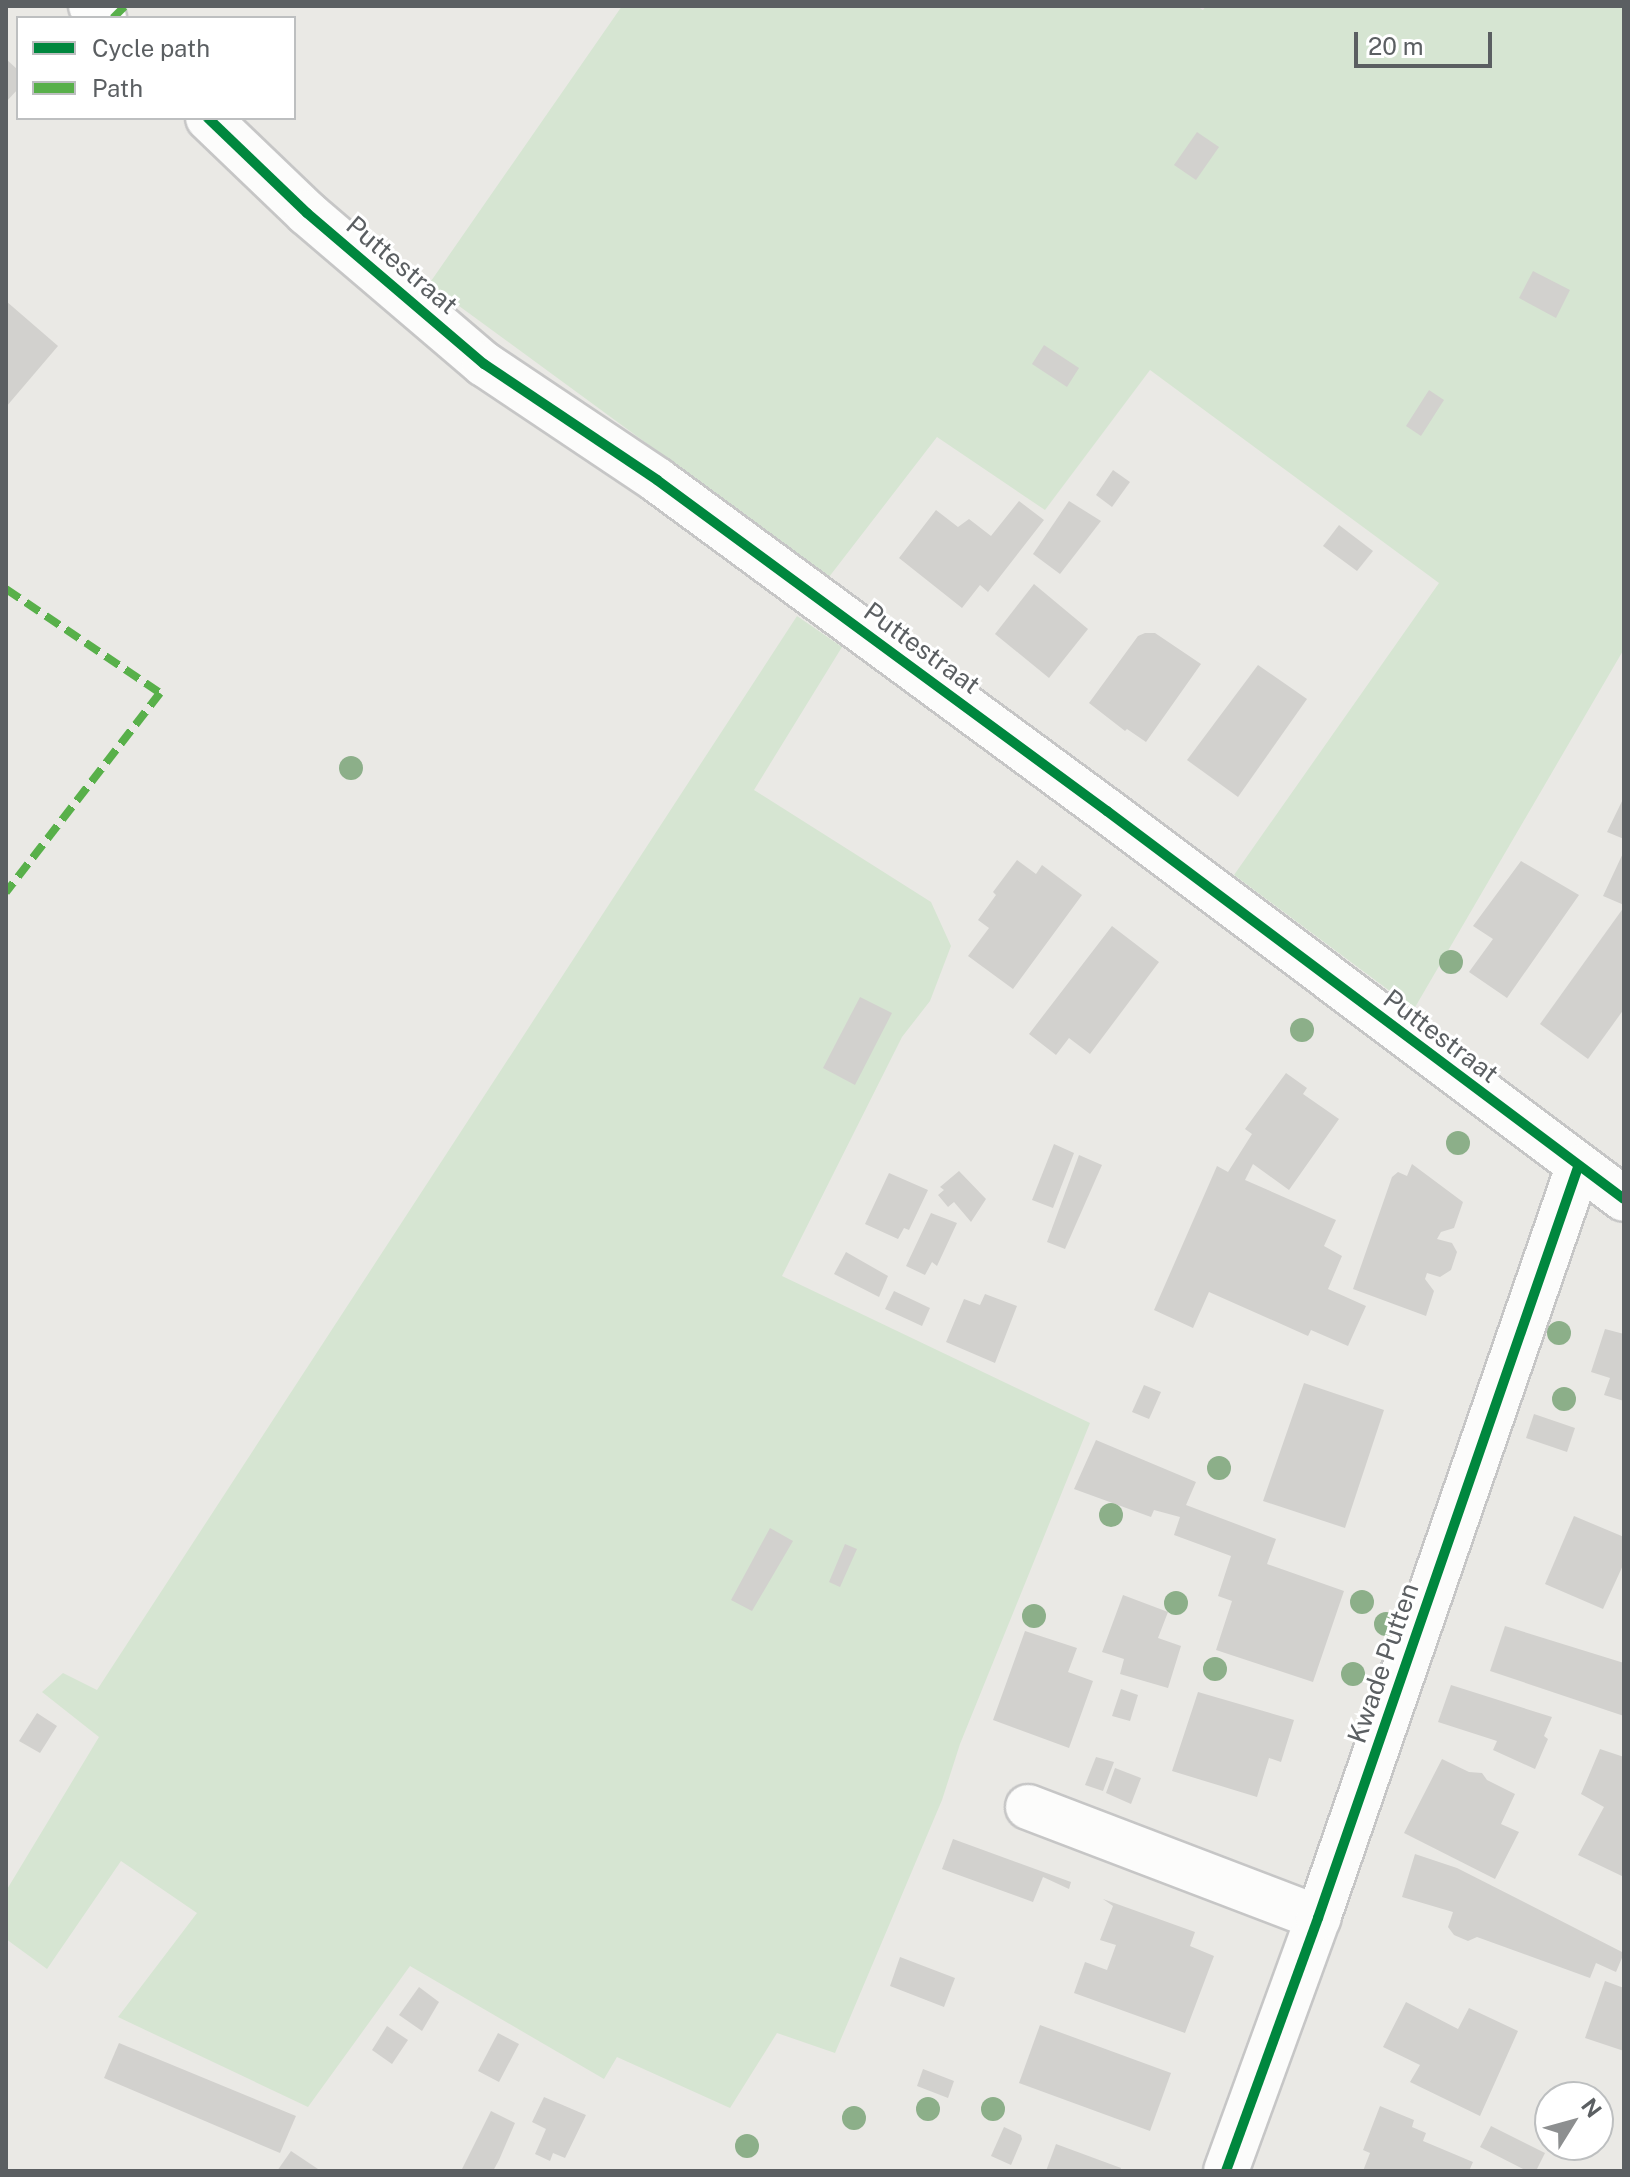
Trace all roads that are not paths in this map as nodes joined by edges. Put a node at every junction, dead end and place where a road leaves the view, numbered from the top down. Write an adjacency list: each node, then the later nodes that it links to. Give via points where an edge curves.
1 (210, 120): 2 (street, Puttestraat, via 307,213 484,364 657,480)
2 (1578, 1167): 3 (street, Puttestraat); 5 (street, Kwade Putten)
3 (1624, 1199)
4 (1028, 1807): 5 (street)
5 (1318, 1918): 6 (street, Kwade Putten)
6 (1226, 2171)

